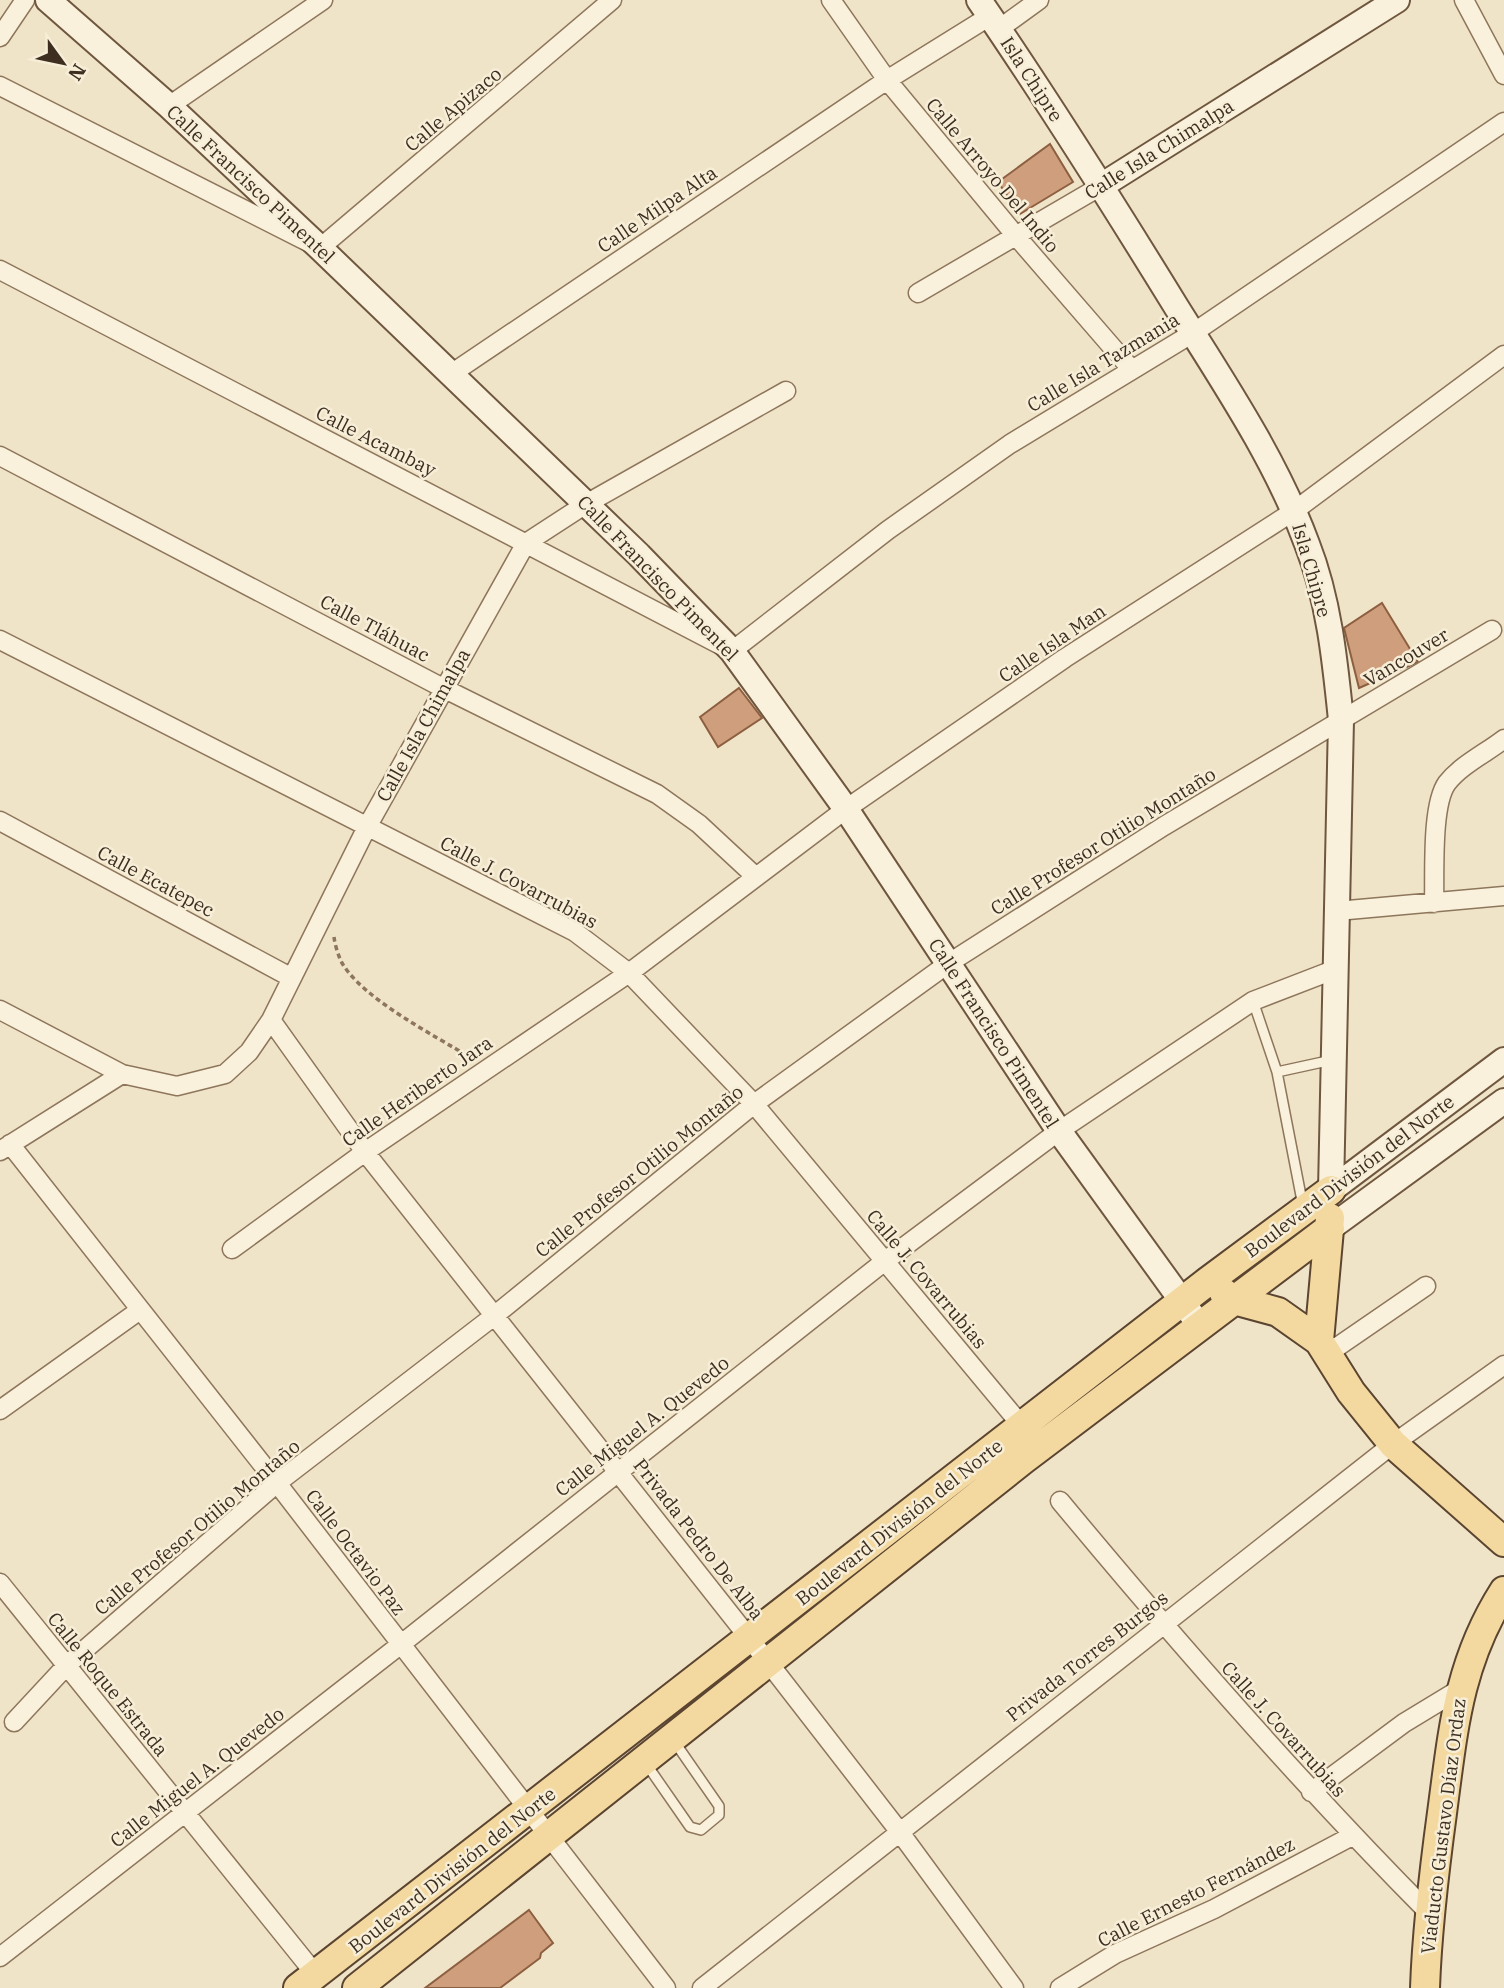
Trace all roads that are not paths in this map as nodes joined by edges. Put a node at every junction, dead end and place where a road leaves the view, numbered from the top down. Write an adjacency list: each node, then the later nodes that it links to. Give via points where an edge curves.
1 (25, 0): 10 (street)
2 (48, 0): 14 (main road, Calle Francisco Pimentel)
3 (323, 0): 14 (street)
4 (612, 0): 18 (street, Calle Apizaco)
5 (831, 0): 12 (street, Calle Arroyo Del Indio)
6 (1039, 0): 9 (street, Calle Milpa Alta)
7 (1397, 0): 16 (main road, Calle Isla Chimalpa)
8 (1464, 0): 11 (street)
9 (990, 15): 12 (street, Calle Milpa Alta); 16 (main road, Isla Chipre)
10 (0, 37)
11 (1504, 75)
12 (887, 80): 17 (street, Calle Arroyo Del Indio); 24 (street, Calle Milpa Alta)
13 (0, 86): 18 (street)
14 (169, 106): 18 (main road, Calle Francisco Pimentel)
15 (1504, 122): 21 (street, Calle Isla Tazmania)
16 (1101, 186): 17 (street, Calle Isla Chimalpa); 21 (main road, Isla Chipre)
17 (1016, 236): 20 (street, Calle Isla Chimalpa); 23 (street, Calle Arroyo Del Indio)
18 (320, 248): 24 (main road, Calle Francisco Pimentel)
19 (0, 270): 29 (street, Calle Acambay)
20 (918, 293)
21 (1193, 332): 23 (street, Calle Isla Tazmania); 28 (main road, Isla Chipre, via 1261,445)
22 (1504, 355): 28 (street, Calle Isla Man)
23 (1132, 370): 32 (street, Calle Isla Tazmania, via 1010,444 888,530)
24 (451, 374): 27 (main road, Calle Francisco Pimentel)
25 (786, 391): 27 (street, Calle Isla Chimalpa)
26 (0, 456): 33 (street, Calle Tláhuac)
27 (586, 504): 29 (street, Calle Isla Chimalpa); 32 (main road, Calle Francisco Pimentel)
28 (1294, 511): 34 (main road, Isla Chipre, via 1318,579 1335,655); 36 (street, Calle Isla Man, via 1065,658)
29 (526, 543): 32 (street, Calle Acambay); 33 (street, Calle Isla Chimalpa)
30 (1492, 630): 34 (street, Vancouver)
31 (0, 640): 38 (street, Calle J. Covarrubias)
32 (732, 651): 36 (main road, Calle Francisco Pimentel)
33 (443, 688): 38 (street, Calle Isla Chimalpa); 39 (street, Calle Tláhuac, via 657,794 699,824)
34 (1341, 720): 42 (main road, Isla Chipre); 43 (street, Calle Profesor Otilio Montaño)
35 (1504, 740): 41 (street, via 1454,775 1442,793)
36 (846, 809): 39 (street, Calle Isla Man); 43 (main road, Calle Francisco Pimentel)
37 (0, 821): 46 (street, Calle Ecatepec)
38 (367, 827): 45 (street, Calle J. Covarrubias, via 575,932); 46 (street, Calle Isla Chimalpa)
39 (755, 876): 45 (street, Calle Isla Man)
40 (1504, 896): 41 (street)
41 (1434, 903): 42 (street)
42 (1337, 911): 44 (main road, Isla Chipre)
43 (949, 963): 55 (street, Calle Profesor Otilio Montaño); 56 (main road, Calle Francisco Pimentel)
44 (1336, 969): 47 (street, Calle Miguel A. Quevedo); 50 (main road, Isla Chipre)
45 (629, 973): 55 (street, Calle J. Covarrubias); 58 (street, Calle Heriberto Jara)
46 (292, 978): 49 (street, Calle Isla Chimalpa)
47 (1253, 1001): 52 (lane); 56 (street, Calle Miguel A. Quevedo)
48 (0, 1010): 53 (street, Calle Isla Chimalpa)
49 (271, 1020): 53 (street, Calle Isla Chimalpa, via 249,1052 225,1074 177,1086); 58 (street, Privada Pedro De Alba)
50 (1334, 1060): 52 (lane); 59 (main road, Isla Chipre)
51 (1504, 1060): 59 (main road, Boulevard División del Norte)
52 (1277, 1072): 60 (lane)
53 (122, 1074): 57 (street)
54 (1504, 1101): 60 (main road, Boulevard División del Norte)
55 (754, 1104): 62 (street, Calle J. Covarrubias); 68 (street, Calle Profesor Otilio Montaño)
56 (1059, 1131): 62 (street, Calle Miguel A. Quevedo); 66 (main road, Calle Francisco Pimentel)
57 (5, 1147): 67 (street, Calle Octavio Paz)
58 (365, 1152): 61 (street, Calle Heriberto Jara); 68 (street, Privada Pedro De Alba)
59 (1331, 1190): 60 (main road, Isla Chipre)
60 (1312, 1227): 63 (main road, Boulevard División del Norte); 65 (main road, Boulevard División del Norte); 70 (main road)
61 (232, 1250)
62 (885, 1261): 73 (street, Calle J. Covarrubias); 75 (street, Calle Miguel A. Quevedo)
63 (1207, 1282): 65 (main road); 66 (main road, Boulevard División del Norte)
64 (1426, 1286): 70 (street)
65 (1234, 1300): 69 (main road, Boulevard División del Norte); 70 (main road, via 1278,1312)
66 (1183, 1302): 69 (main road, Calle Francisco Pimentel); 73 (main road, Boulevard División del Norte)
67 (140, 1310): 72 (street); 76 (street, Calle Octavio Paz)
68 (494, 1316): 75 (street, Privada Pedro De Alba); 76 (street, Calle Profesor Otilio Montaño)
69 (1200, 1326): 85 (main road, Boulevard División del Norte)
70 (1323, 1347): 74 (main road, via 1351,1392)
71 (1504, 1364): 74 (street, Privada Torres Burgos)
72 (0, 1410)
73 (1022, 1426): 83 (main road, Boulevard División del Norte)
74 (1393, 1444): 78 (main road); 82 (street, Privada Torres Burgos)
75 (619, 1471): 83 (street, Privada Pedro De Alba); 84 (street, Calle Miguel A. Quevedo)
76 (277, 1483): 84 (street, Calle Octavio Paz); 86 (street, Calle Profesor Otilio Montaño)
77 (1060, 1501): 82 (street, Calle J. Covarrubias)
78 (1498, 1536): 79 (main road)
79 (1504, 1557)
80 (0, 1583): 86 (street, Calle Roque Estrada)
81 (1502, 1590): 87 (main road, Viaducto Gustavo Díaz Ordaz)
82 (1162, 1624): 91 (street, Calle J. Covarrubias); 94 (street, Privada Torres Burgos)
83 (750, 1638): 85 (street, Privada Pedro De Alba); 92 (main road, Boulevard División del Norte)
84 (400, 1645): 92 (street, Calle Octavio Paz); 93 (street, Calle Miguel A. Quevedo)
85 (768, 1662): 89 (main road, Boulevard División del Norte); 94 (street, Privada Pedro De Alba)
86 (67, 1665): 88 (street, Calle Profesor Otilio Montaño); 93 (street, Calle Roque Estrada)
87 (1460, 1689): 91 (street, via 1404,1723); 97 (main road, Viaducto Gustavo Díaz Ordaz)
88 (14, 1722)
89 (672, 1738): 90 (main road, Boulevard División del Norte); 90 (lane, via 719,1807 719,1815 706,1828 690,1827)
90 (644, 1760): 95 (main road, Boulevard División del Norte)
91 (1311, 1791): 96 (street, Calle J. Covarrubias)
92 (529, 1810): 95 (street, Calle Octavio Paz); 99 (main road, Boulevard División del Norte)
93 (184, 1814): 98 (street, Calle Miguel A. Quevedo); 99 (street, Calle Roque Estrada)
94 (899, 1831): 102 (street, Privada Torres Burgos); 103 (street, Privada Pedro De Alba)
95 (549, 1835): 100 (main road, Boulevard División del Norte); 101 (street, Calle Octavio Paz)
96 (1352, 1836): 97 (street, Calle J. Covarrubias); 104 (street, Calle Ernesto Fernández, via 1214,1909 1115,1954)
97 (1429, 1913): 105 (main road, Viaducto Gustavo Díaz Ordaz)
98 (0, 1957)
99 (307, 1981)
100 (362, 1986)
101 (666, 1988)
102 (702, 1988)
103 (1014, 1988)
104 (1060, 1988)
105 (1425, 1988)

